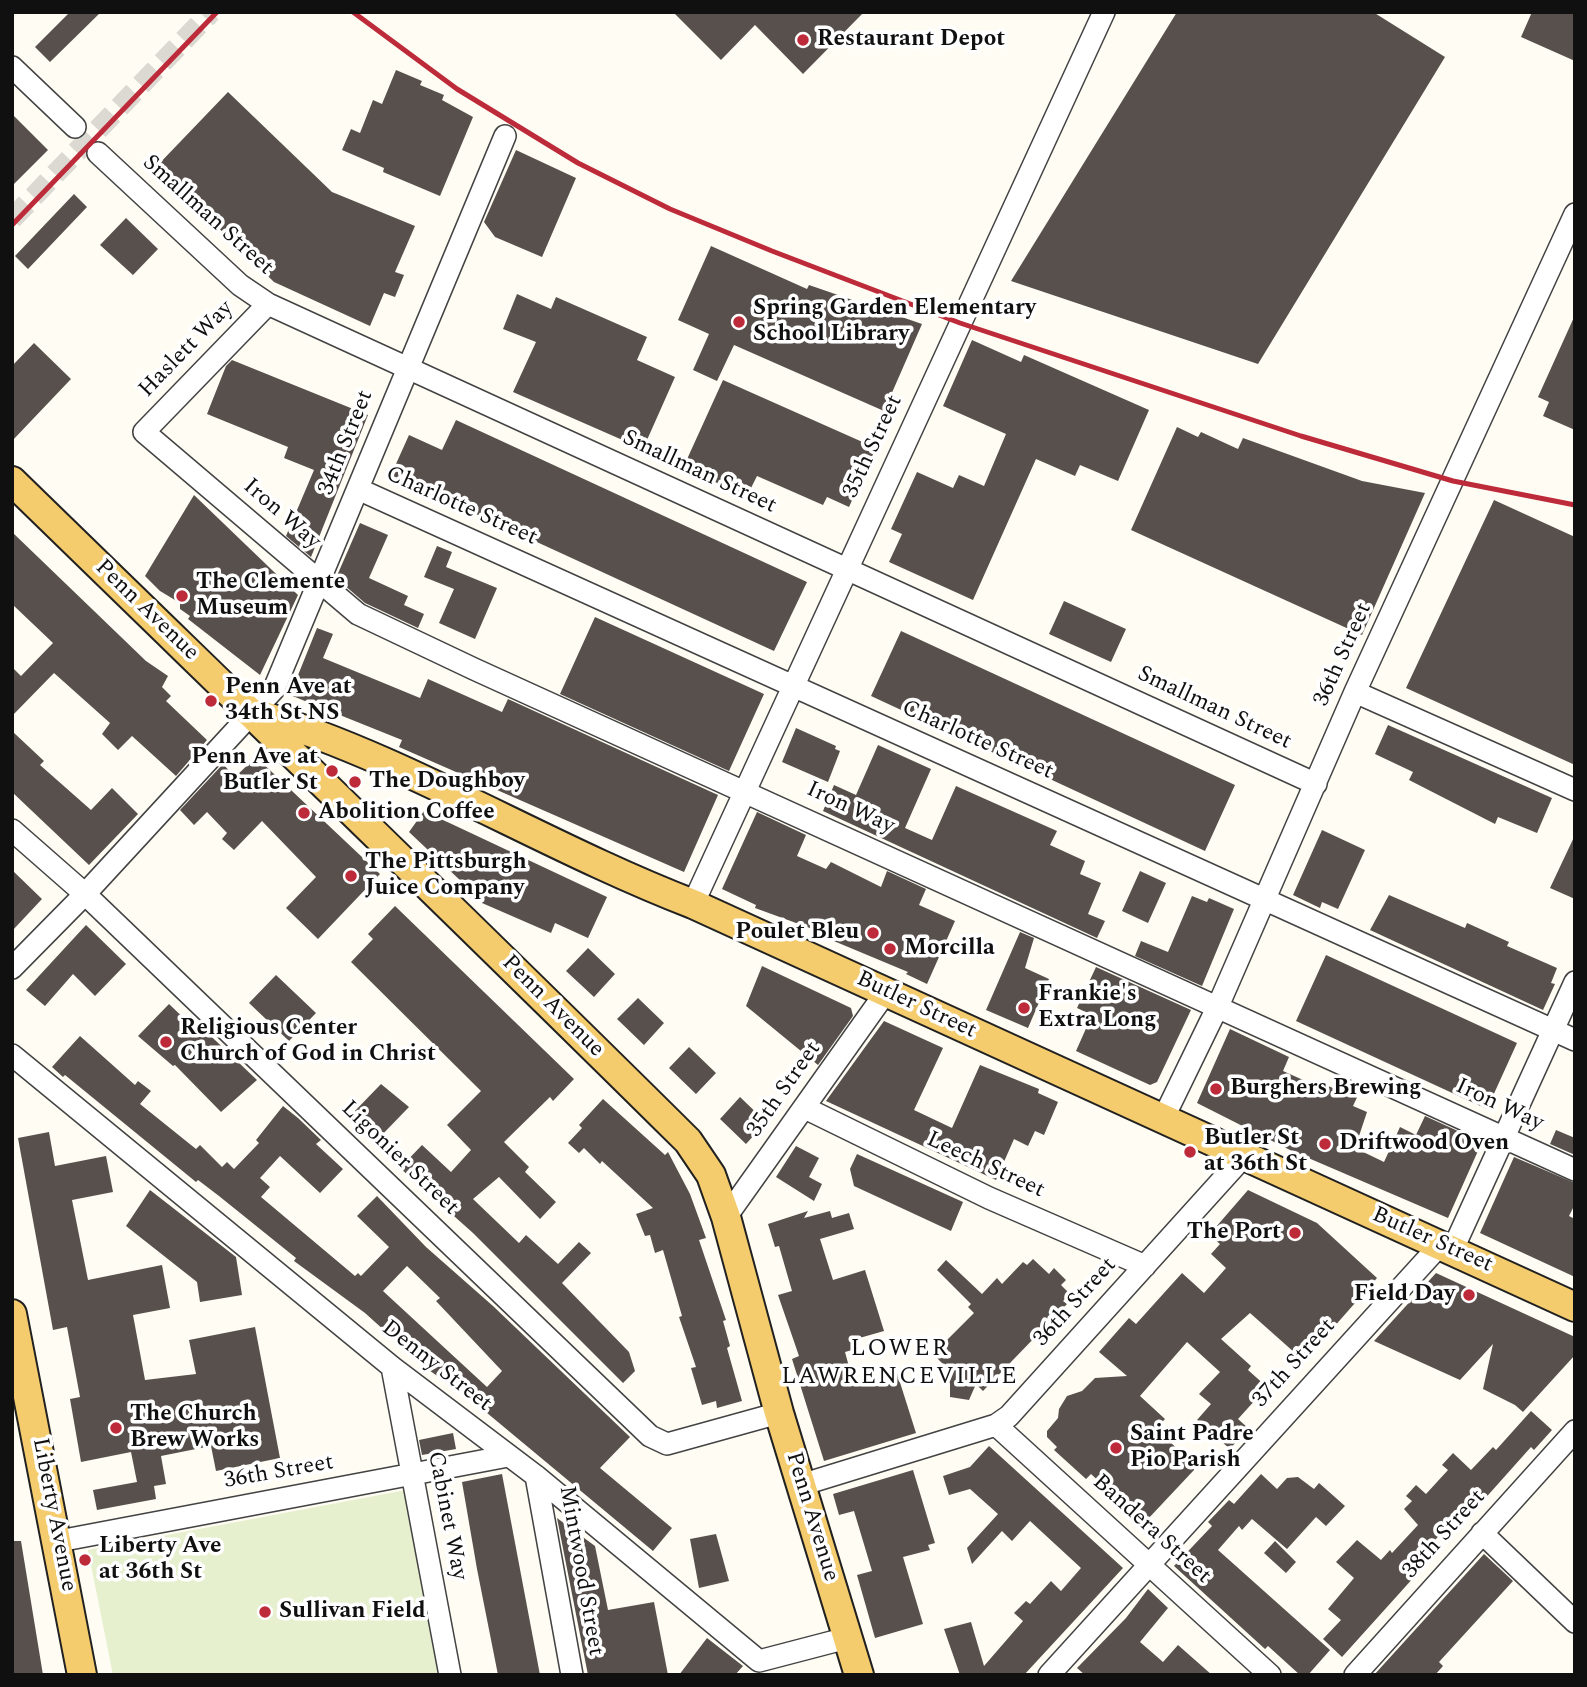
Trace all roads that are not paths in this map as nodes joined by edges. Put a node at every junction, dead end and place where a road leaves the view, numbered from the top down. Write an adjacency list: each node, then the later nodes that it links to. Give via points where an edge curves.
1 (1104, 12): 12 (street, 35th Street)
2 (12, 67): 3 (street)
3 (75, 127)
4 (505, 136): 8 (street, 34th Street)
5 (98, 153): 7 (street, Smallman Street, via 240,285)
6 (1575, 214): 15 (street, 36th Street)
7 (268, 304): 8 (street, Smallman Street); 9 (street, Haslett Way)
8 (406, 369): 11 (street, 34th Street); 12 (street, Smallman Street)
9 (144, 432): 13 (street, Iron Way)
10 (12, 481): 16 (main road, Penn Avenue)
11 (358, 489): 13 (street, 34th Street); 14 (street, Charlotte Street)
12 (845, 569): 14 (street, 35th Street); 17 (street, Smallman Street)
13 (319, 583): 16 (street, 34th Street, via 274,689); 18 (street, Iron Way, via 358,614)
14 (793, 687): 18 (street, 35th Street); 22 (street, Charlotte Street)
15 (1355, 692): 17 (street, 36th Street); 19 (street)
16 (254, 713): 21 (street, 34th Street); 23 (main road, Butler Street, via 320,733 638,883); 36 (main road, Penn Avenue, via 688,1141 710,1175)
17 (1315, 784): 22 (street, 36th Street)
18 (745, 790): 23 (street, 35th Street); 27 (street, Iron Way)
19 (1575, 790)
20 (12, 830): 21 (street, Ligonier Street)
21 (85, 894): 24 (street, 34th Street); 42 (street, Ligonier Street, via 650,1436 667,1444)
22 (1264, 899): 27 (street, 36th Street); 28 (street, Charlotte Street)
23 (693, 904): 26 (main road, Butler Street)
24 (12, 968)
25 (1575, 982): 28 (street, 37th Street)
26 (886, 992): 31 (street, 35th Street); 32 (main road, Butler Street)
27 (1217, 1006): 32 (street, 36th Street); 33 (street, Iron Way)
28 (1553, 1030): 29 (street, Charlotte Street); 33 (street, 37th Street)
29 (1575, 1040)
30 (12, 1055): 41 (street, Denny Street)
31 (804, 1108): 36 (street, 35th Street); 38 (street, Leech Street, via 989,1198)
32 (1163, 1119): 34 (main road, Butler Street)
33 (1504, 1137): 35 (street, Iron Way); 37 (street, 37th Street)
34 (1244, 1156): 37 (main road, Butler Street); 38 (street, 36th Street)
35 (1575, 1170)
36 (726, 1217): 42 (main road, Penn Avenue)
37 (1446, 1248): 39 (main road, Butler Street); 51 (street, 37th Street)
38 (1146, 1266): 43 (street, 36th Street)
39 (1575, 1307)
40 (12, 1314): 50 (main road, Liberty Avenue)
41 (392, 1367): 45 (street, Denny Street); 46 (street, Cabinet Way)
42 (779, 1413): 48 (main road, Penn Avenue)
43 (996, 1425): 48 (street, 36th Street); 51 (street, Bandera Street)
44 (1575, 1431): 49 (street, 38th Street)
45 (508, 1456): 46 (street, 36th Street); 47 (street, Denny Street)
46 (411, 1475): 50 (street, 36th Street); 55 (street, Cabinet Way)
47 (536, 1476): 53 (street, Denny Street, via 759,1661); 56 (street, Mintwood Street)
48 (801, 1485): 53 (main road, Penn Avenue)
49 (1482, 1533): 52 (street); 60 (street, 38th Street)
50 (59, 1541): 54 (main road, Liberty Avenue)
51 (1149, 1564): 58 (street, 37th Street); 59 (street, Bandera Street)
52 (1575, 1622)
53 (847, 1639): 57 (main road, Penn Avenue)
54 (82, 1675)
55 (450, 1675)
56 (572, 1675)
57 (859, 1675)
58 (1049, 1675)
59 (1270, 1675)
60 (1355, 1675)

